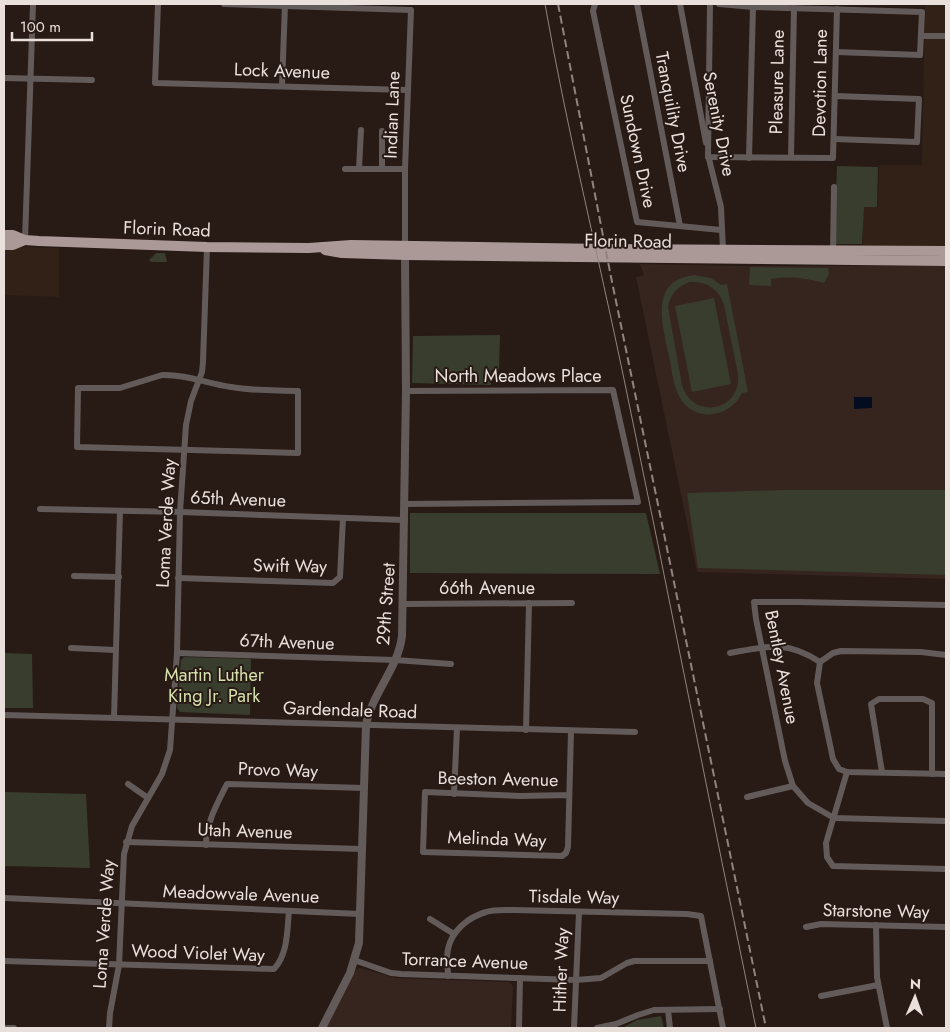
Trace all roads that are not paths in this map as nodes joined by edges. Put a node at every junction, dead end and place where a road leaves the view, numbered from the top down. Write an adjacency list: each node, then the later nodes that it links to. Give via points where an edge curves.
1 (33, 4): 18 (street)
2 (158, 4): 20 (street, Lock Avenue, via 155,83)
3 (224, 4): 9 (street)
4 (595, 4): 34 (street, Sundown Drive, via 593,11 637,222)
5 (637, 4): 34 (street, Tranquility Drive)
6 (680, 4): 26 (street, Serenity Drive)
7 (710, 4): 26 (street)
8 (719, 4): 11 (street)
9 (285, 5): 10 (street); 20 (street)
10 (377, 6): 21 (street, Indian Lane, via 410,10)
11 (753, 7): 12 (street); 28 (street)
12 (794, 8): 13 (street); 27 (street, Pleasure Lane)
13 (837, 9): 14 (street, via 922,12); 16 (street, Devotion Lane)
14 (921, 36): 15 (street); 16 (street, via 920,55)
15 (946, 36)
16 (836, 52): 22 (street, Devotion Lane)
17 (4, 78): 18 (street)
18 (31, 79): 19 (street); 37 (street)
19 (92, 80)
20 (282, 86): 21 (street, Lock Avenue)
21 (407, 90): 32 (street, Indian Lane)
22 (835, 96): 25 (street, Devotion Lane); 25 (street, via 919,99 917,142)
23 (361, 130): 30 (street)
24 (382, 131): 31 (street)
25 (834, 139): 27 (street, Devotion Lane, via 833,158)
26 (708, 157): 28 (street); 35 (street, Serenity Drive, via 721,207)
27 (791, 157): 28 (street)
28 (749, 158)
29 (345, 169): 30 (street)
30 (359, 169): 31 (street)
31 (382, 169): 32 (street)
32 (404, 169): 42 (street, Indian Lane)
33 (834, 187): 43 (street)
34 (680, 226): 35 (street, Sundown Drive)
35 (721, 230): 40 (street, Serenity Drive)
36 (4, 235): 37 (main road, Florin Road)
37 (25, 240): 38 (main road, Florin Road, via 14,245); 39 (main road, Florin Road)
38 (4, 244)
39 (207, 247): 42 (main road, Florin Road, via 309,248 342,253); 46 (street, Loma Verde Way, via 203,362)
40 (723, 250): 42 (main road, Florin Road); 43 (main road, Florin Road); 44 (main road)
41 (946, 250): 43 (main road, Florin Road)
42 (405, 251): 44 (main road, Florin Road); 47 (street, 29th Street)
43 (833, 256): 44 (main road, Florin Road); 45 (main road, Florin Road)
44 (712, 259)
45 (946, 260)
46 (199, 380): 48 (street, Loma Verde Way, via 188,412); 48 (street, via 246,389 298,391 298,454); 48 (street, via 162,375 120,388 78,388 77,447)
47 (406, 392): 49 (street, 29th Street); 49 (street, North Meadows Place, via 613,390 638,502)
48 (185, 450): 52 (street, Loma Verde Way)
49 (405, 504): 54 (street, 29th Street)
50 (40, 509): 51 (street, 65th Avenue)
51 (120, 511): 52 (street, 65th Avenue); 56 (street)
52 (180, 512): 53 (street, 65th Avenue); 57 (street, Loma Verde Way)
53 (343, 518): 54 (street, 65th Avenue); 57 (street, Swift Way, via 340,577 333,583)
54 (405, 520): 60 (street, 29th Street)
55 (74, 576): 56 (street)
56 (119, 577): 64 (street)
57 (178, 578): 65 (street, Loma Verde Way)
58 (529, 603): 59 (street, 66th Avenue); 60 (street, 66th Avenue); 76 (street)
59 (572, 603)
60 (403, 604): 68 (street, 29th Street, via 401,643)
61 (946, 605): 62 (street, Bentley Avenue, via 754,602)
62 (762, 647): 66 (street); 69 (street, via 794,648); 84 (street, Bentley Avenue)
63 (70, 648): 64 (street)
64 (115, 650): 72 (street)
65 (177, 653): 68 (street, 67th Avenue); 73 (street, Loma Verde Way)
66 (730, 653)
67 (946, 655): 69 (street, via 841,651)
68 (396, 660): 70 (street, 67th Avenue); 74 (street, 29th Street, via 371,705)
69 (820, 662): 79 (street, via 816,683 833,759 839,769)
70 (451, 664)
71 (4, 715): 72 (street, Gardendale Road)
72 (114, 718): 73 (street, Gardendale Road)
73 (173, 719): 74 (street, Gardendale Road); 89 (street, Loma Verde Way, via 166,763)
74 (366, 725): 75 (street, Gardendale Road); 85 (street, 29th Street)
75 (456, 728): 76 (street, Gardendale Road); 86 (street)
76 (526, 730): 77 (street, Gardendale Road)
77 (571, 731): 78 (street, Gardendale Road); 87 (street, Melinda Way)
78 (634, 732)
79 (847, 772): 80 (street); 90 (street)
80 (882, 772): 81 (street); 81 (street, via 871,704 878,699 923,699 932,703)
81 (932, 774): 82 (street)
82 (946, 774)
83 (128, 784): 89 (street)
84 (793, 786): 88 (street); 90 (street, Bentley Avenue, via 808,803)
85 (364, 788): 93 (street, Provo Way, via 226,784 210,821); 94 (street, 29th Street)
86 (454, 794): 87 (street, Beeston Avenue); 95 (street, Beeston Avenue, via 426,792)
87 (569, 795): 95 (street, Melinda Way, via 568,848 562,856)
88 (747, 796)
89 (148, 798): 92 (street, Loma Verde Way, via 136,816)
90 (834, 818): 91 (street); 96 (street, via 826,843 826,857 833,866)
91 (946, 821)
92 (126, 842): 93 (street, Utah Avenue); 98 (street, Loma Verde Way)
93 (206, 845): 94 (street, Utah Avenue)
94 (362, 849): 101 (street, 29th Street)
95 (423, 852)
96 (946, 869)
97 (4, 898): 98 (street, Meadowvale Avenue)
98 (121, 904): 99 (street, Meadowvale Avenue); 110 (street, Loma Verde Way)
99 (289, 911): 101 (street, Meadowvale Avenue); 110 (street, Wood Violet Way, via 286,944 274,969)
100 (579, 912): 106 (street, Tisdale Way, via 488,911 470,920); 109 (street, Tisdale Way, via 701,916); 113 (street, Hither Way)
101 (360, 914): 107 (street, 29th Street)
102 (430, 919): 106 (street)
103 (876, 925): 104 (street, Starstone Way, via 821,924); 105 (street, Starstone Way); 114 (street)
104 (806, 927)
105 (946, 927)
106 (454, 934): 111 (street, via 447,954)
107 (354, 960): 111 (street, Torrance Avenue, via 391,973); 121 (street, 29th Street)
108 (4, 961): 110 (street)
109 (710, 961): 113 (street, Torrance Avenue, via 634,961 600,978); 116 (street)
110 (119, 966): 120 (street, Loma Verde Way)
111 (448, 976): 112 (street, Torrance Avenue)
112 (520, 978): 113 (street, Torrance Avenue); 122 (street)
113 (576, 980): 123 (street, Hither Way)
114 (878, 985): 115 (street); 127 (street)
115 (821, 996)
116 (720, 1009): 117 (street); 126 (street)
117 (668, 1010): 124 (street, via 654,1010); 125 (street)
118 (4, 1028): 119 (street)
119 (14, 1028)
120 (110, 1028)
121 (322, 1028)
122 (519, 1028)
123 (574, 1028)
124 (597, 1028)
125 (670, 1028)
126 (724, 1028)
127 (887, 1028)

